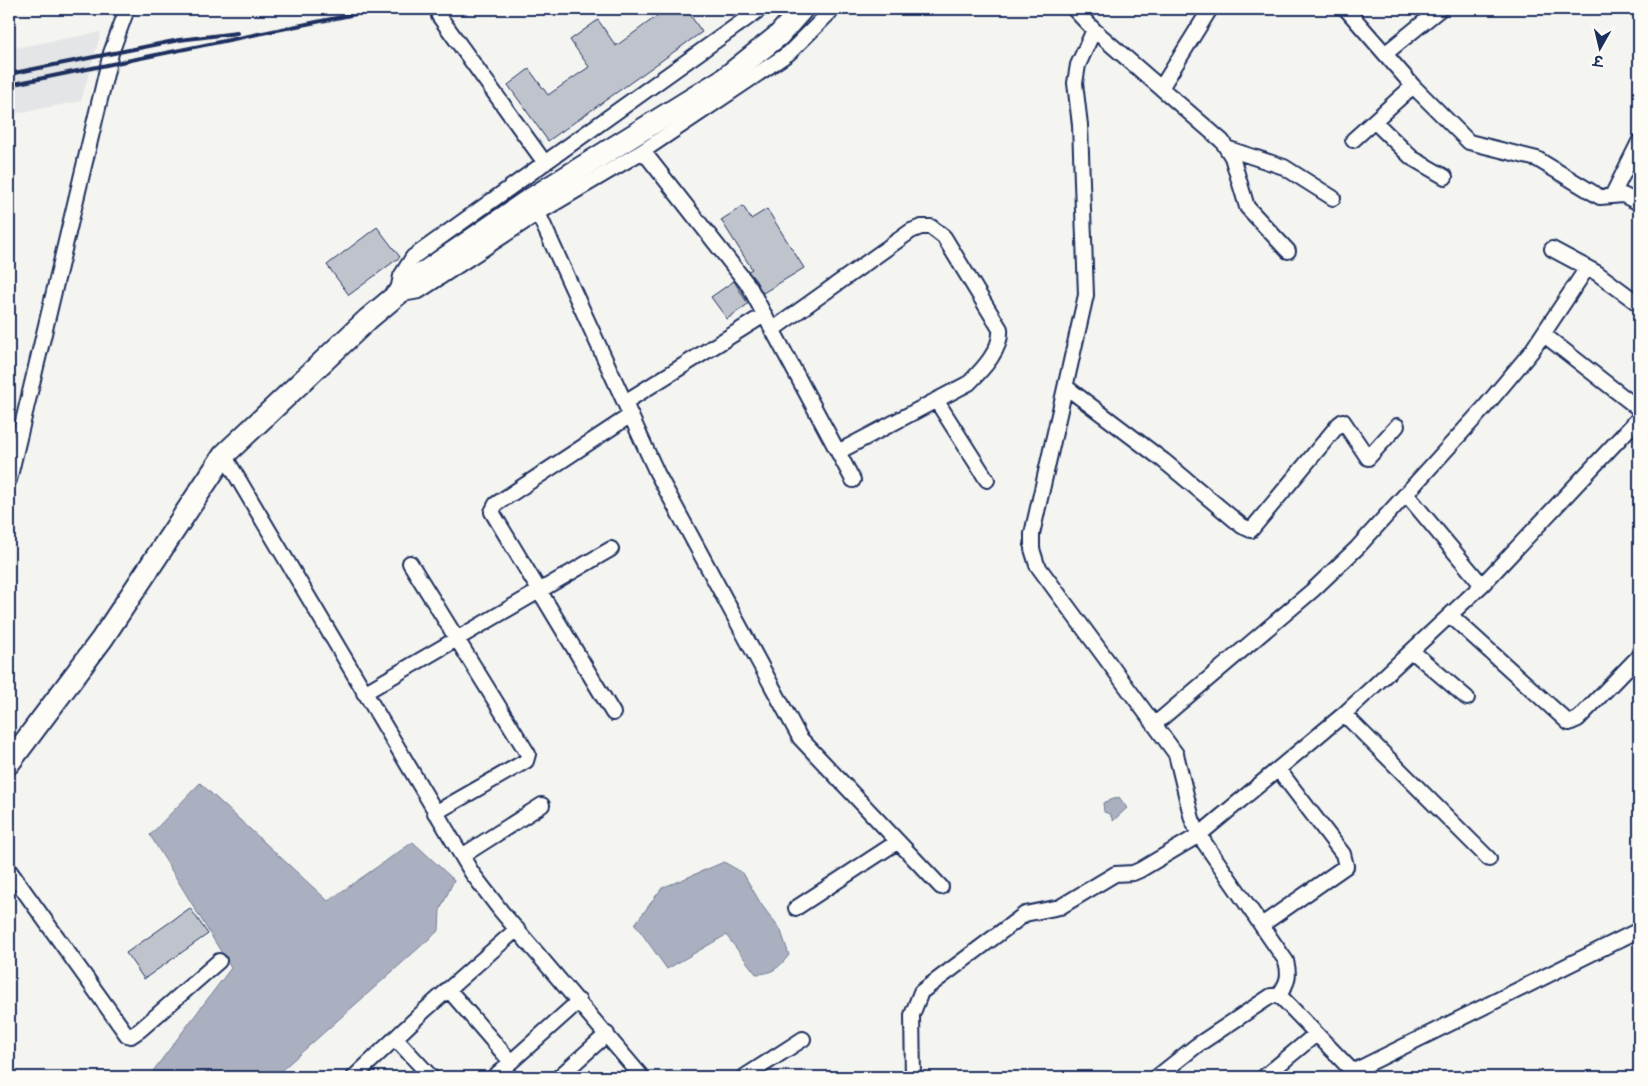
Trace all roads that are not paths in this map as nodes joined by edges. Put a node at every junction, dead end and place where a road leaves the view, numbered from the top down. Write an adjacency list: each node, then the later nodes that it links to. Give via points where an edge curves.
1 (127, 9): 41 (street, via 111,53)
2 (760, 9): 19 (street)
3 (802, 9): 28 (main road, via 779,35 724,79 533,198 422,274)
4 (833, 9): 18 (street, via 789,53)
5 (1074, 9): 10 (street)
6 (1210, 9): 13 (street)
7 (1346, 9): 11 (street)
8 (1440, 9): 11 (street)
9 (439, 16): 19 (street)
10 (1094, 30): 13 (street); 33 (street, via 1078,65 1075,83 1080,125 1086,295)
11 (1386, 53): 12 (street)
12 (1413, 86): 14 (street); 21 (street, via 1469,142 1537,159 1600,197)
13 (1161, 88): 17 (street)
14 (1374, 121): 15 (street); 20 (street, via 1412,158)
15 (1352, 140)
16 (1639, 142): 21 (street)
17 (1229, 149): 22 (street, via 1284,167); 26 (street, via 1247,207)
18 (643, 151): 24 (street); 30 (street, via 749,286)
19 (545, 163): 28 (street, via 413,258 401,276)
20 (1445, 177)
21 (1612, 196): 23 (street, via 1623,195)
22 (1333, 198)
23 (1639, 203)
24 (538, 213): 28 (street, via 419,291); 35 (street)
25 (1552, 249): 27 (street)
26 (1288, 251)
27 (1587, 268): 29 (street); 32 (street)
28 (397, 295): 40 (main road)
29 (1639, 304)
30 (764, 315): 31 (street); 35 (street)
31 (772, 330): 34 (street, via 910,231 931,227 944,237 1001,335 999,344 975,377); 39 (street)
32 (1543, 334): 36 (street); 44 (street, via 1484,408)
33 (1066, 388): 37 (street, via 1251,530 1343,421 1368,458); 57 (street, via 1032,534 1034,557 1062,602)
34 (936, 400): 39 (street); 43 (street)
35 (628, 409): 48 (street, via 492,508 493,516); 63 (street, via 662,481 800,738)
36 (1639, 409)
37 (1398, 426)
38 (1636, 428): 47 (street)
39 (838, 452): 42 (street)
40 (224, 455): 53 (street); 58 (main road, via 102,639)
41 (9, 480)
42 (853, 480)
43 (987, 480)
44 (1407, 494): 47 (street); 57 (street, via 1313,590)
45 (611, 549): 48 (street)
46 (410, 563): 50 (street)
47 (1482, 585): 49 (street)
48 (540, 590): 50 (street); 55 (street)
49 (1450, 615): 51 (street); 52 (street, via 1569,723 1578,719)
50 (456, 639): 53 (street); 61 (street, via 526,749 528,758)
51 (1412, 651): 54 (street); 56 (street)
52 (1639, 656)
53 (364, 693): 61 (street)
54 (1467, 698)
55 (613, 713)
56 (1344, 714): 59 (street); 65 (street)
57 (1155, 724): 62 (street, via 1176,754)
58 (9, 763)
59 (1278, 769): 62 (street); 69 (street, via 1343,854 1346,866)
60 (542, 805): 64 (street)
61 (435, 813): 64 (street)
62 (1199, 835): 69 (street); 88 (street, via 1140,870 1115,874 1060,907 1025,914 921,992 912,1015)
63 (897, 842): 67 (street); 68 (street)
64 (462, 856): 70 (street)
65 (1489, 859)
66 (9, 870): 72 (street, via 126,1035 131,1036 140,1030)
67 (941, 887)
68 (796, 908)
69 (1263, 924): 74 (street, via 1286,960 1290,973)
70 (517, 929): 73 (street); 75 (street)
71 (1639, 930): 81 (street)
72 (219, 961)
73 (448, 989): 78 (street); 80 (street)
74 (1278, 996): 77 (street); 89 (street, via 1264,999)
75 (579, 1001): 76 (street); 80 (street)
76 (606, 1034): 85 (street); 86 (street)
77 (1316, 1034): 81 (street); 90 (street)
78 (395, 1038): 82 (street); 83 (street)
79 (803, 1039): 87 (street)
80 (511, 1062): 84 (street)
81 (1355, 1074)
82 (354, 1077)
83 (431, 1077)
84 (494, 1077)
85 (559, 1077)
86 (642, 1077)
87 (744, 1077)
88 (913, 1077)
89 (1157, 1077)
90 (1264, 1077)

